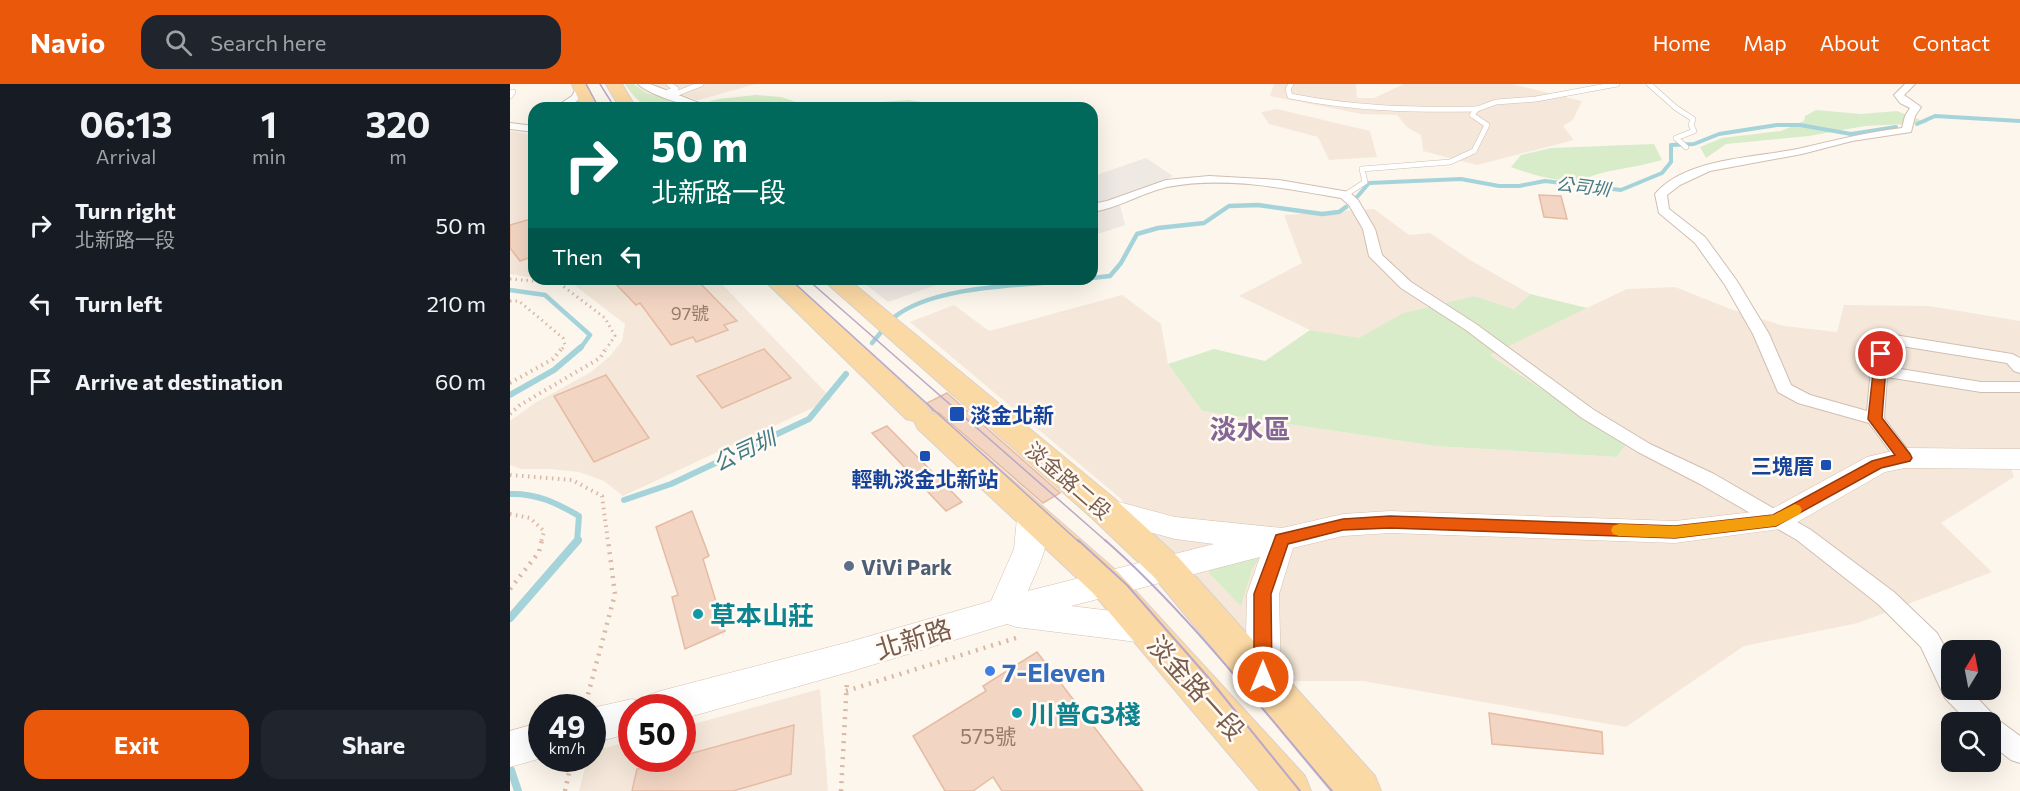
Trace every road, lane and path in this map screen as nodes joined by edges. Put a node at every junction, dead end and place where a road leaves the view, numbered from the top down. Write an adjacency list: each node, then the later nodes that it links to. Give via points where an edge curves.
1 (614, 84): 12 (main road)
2 (643, 84): 9 (street, via 649,89)
3 (701, 84): 9 (lane)
4 (1291, 84): 14 (lane, via 1290,96 1334,105 1390,110)
5 (1617, 84): 14 (lane, via 1496,102)
6 (1649, 84): 20 (lane, via 1692,119 1694,131 1676,138)
7 (1910, 84): 34 (street, via 1899,95 1916,107 1907,130 1707,168 1676,182 1661,194 1663,210 1700,240 1732,284 1761,334 1784,388 1804,399)
8 (579, 87): 10 (street, via 576,98); 11 (main road)
9 (669, 91): 13 (street)
10 (569, 102)
11 (587, 102)
12 (620, 102)
13 (694, 102)
14 (1477, 109): 21 (lane, via 1472,115 1487,124 1474,151 1450,162 1362,170 1365,182)
15 (510, 118): 16 (street)
16 (528, 119)
17 (528, 120): 18 (street)
18 (510, 124): 19 (street)
19 (528, 128)
20 (1686, 147)
21 (1345, 195): 22 (street, via 1271,182 1187,180); 41 (street, via 1369,229 1376,255 1406,285 1471,327 1588,414)
22 (1098, 208)
23 (510, 279): 24 (path)
24 (528, 280)
25 (562, 285): 33 (path, via 605,318 615,336 600,358)
26 (781, 285): 40 (main road)
27 (841, 285): 38 (main road, 淡金路二段)
28 (510, 301): 31 (path, via 519,302 563,339 565,345 553,359)
29 (2020, 368): 30 (street, via 2012,359 1882,338)
30 (1879, 371): 32 (street, via 1981,387); 34 (street)
31 (510, 383)
32 (2020, 387)
33 (510, 414)
34 (1875, 419): 35 (street)
35 (1905, 458): 36 (main road); 41 (main road, via 1877,464)
36 (2020, 459)
37 (510, 475): 51 (path, via 572,480 602,496 615,594)
38 (1104, 509): 42 (main road, via 1175,528); 43 (main road, 淡金路二段)
39 (510, 514): 45 (path, via 530,518 544,531 539,552)
40 (1032, 518): 44 (main road); 46 (main road, via 1030,549)
41 (1776, 520): 42 (main road, 北新路, via 1675,532 1390,522 1343,525); 48 (street, via 1804,535 1886,598 1929,640)
42 (1281, 539): 43 (main road, 北新路); 50 (main road, via 1263,594)
43 (1166, 567): 44 (main road, 北新路); 50 (main road)
44 (1106, 582): 46 (main road, 北新路); 47 (main road, 淡金路一段)
45 (510, 589)
46 (1011, 624): 47 (main road); 49 (main road, 北新路); 49 (path)
47 (1145, 629): 62 (main road, 淡金路一段)
48 (1941, 663)
49 (847, 674): 53 (main road, 北新路); 61 (path)
50 (1263, 677): 63 (main road)
51 (588, 694)
52 (1964, 700): 54 (street)
53 (696, 701)
54 (1975, 712)
55 (2001, 736): 58 (street)
56 (528, 744): 57 (main road)
57 (510, 749)
58 (2020, 751)
59 (569, 772): 60 (path)
60 (565, 791)
61 (841, 791)
62 (1289, 791)
63 (1359, 791)

